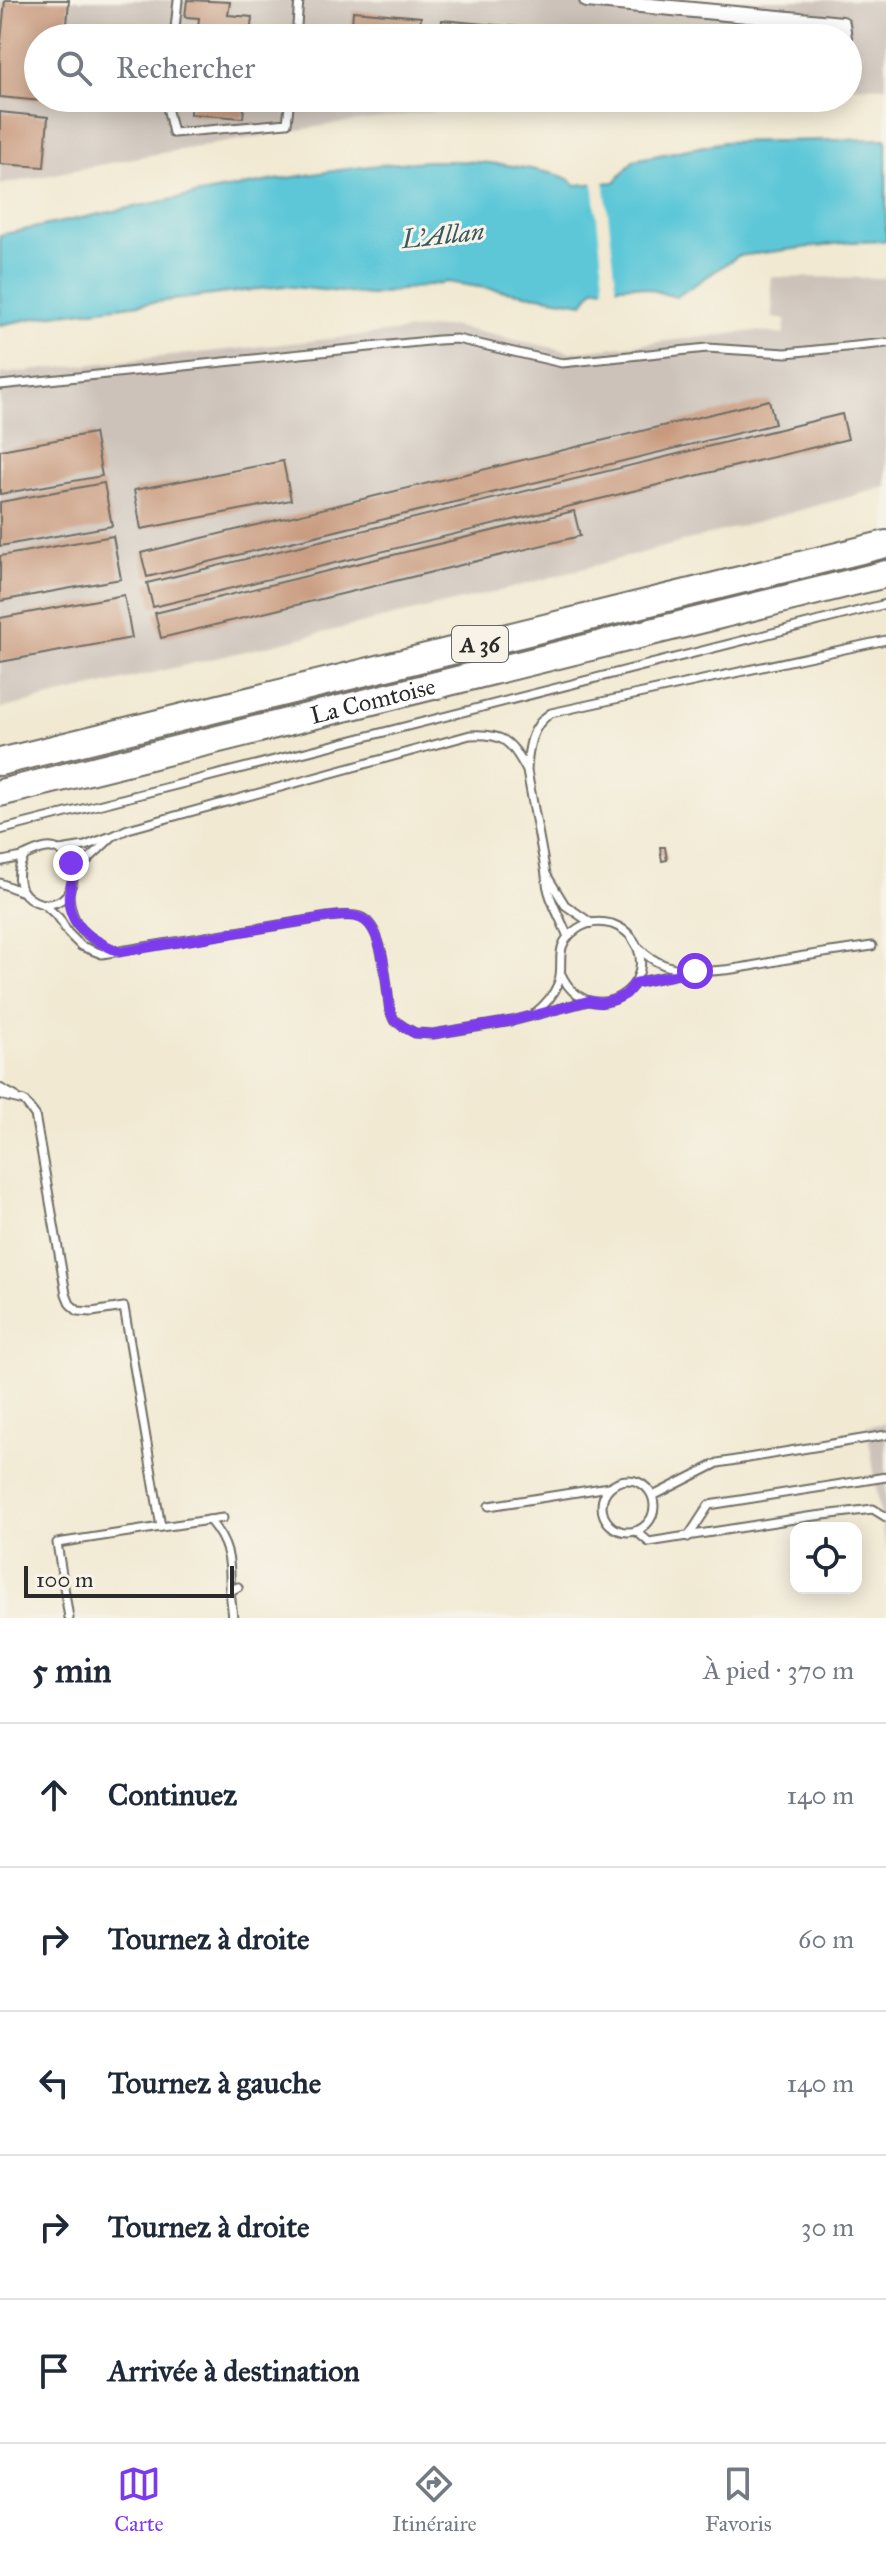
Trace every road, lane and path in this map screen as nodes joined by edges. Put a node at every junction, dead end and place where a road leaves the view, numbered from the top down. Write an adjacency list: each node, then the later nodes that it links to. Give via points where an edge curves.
1 (178, 0): 4 (lane)
2 (299, 0): 5 (lane)
3 (587, 0): 6 (street)
4 (175, 24)
5 (297, 24)
6 (842, 24)
7 (168, 112): 8 (lane, via 173,133 287,123)
8 (288, 112)
9 (886, 343): 10 (lane, via 786,353 707,348 562,363 457,339)
10 (0, 385)
11 (886, 544): 15 (highway, La Comtoise / A 36)
12 (886, 574): 17 (highway, La Comtoise / A 36)
13 (886, 604): 18 (lane)
14 (886, 640): 16 (lane, via 551,713 536,727)
15 (0, 761)
16 (527, 771): 19 (lane, via 509,742 493,734 470,735 154,820); 24 (lane)
17 (0, 795)
18 (0, 830)
19 (113, 836): 20 (lane); 23 (lane)
20 (58, 850): 21 (lane, via 39,848); 23 (lane)
21 (24, 857): 22 (lane); 26 (lane, via 17,873)
22 (0, 862)
23 (74, 873): 27 (lane)
24 (546, 874): 29 (lane, via 565,905); 30 (lane)
25 (0, 883): 26 (lane)
26 (21, 891): 28 (lane)
27 (69, 891): 28 (lane); 33 (lane, via 69,907 84,933)
28 (44, 904): 33 (lane, via 81,946 102,954)
29 (591, 923): 30 (lane); 31 (lane, via 617,926)
30 (568, 937): 35 (lane, via 559,961)
31 (636, 944): 34 (lane, via 648,957); 36 (lane, via 640,971)
32 (872, 946): 34 (lane)
33 (120, 952): 38 (lane, via 351,916 363,918 377,935 390,1011 404,1027 433,1034)
34 (695, 971): 36 (lane)
35 (561, 974): 37 (lane, via 566,986); 38 (lane, via 550,999)
36 (635, 983): 37 (lane, via 614,1000)
37 (588, 1001): 38 (lane)
38 (531, 1016)
39 (0, 1088): 41 (lane)
40 (0, 1095): 41 (lane)
41 (24, 1101): 50 (lane, via 38,1128 70,1304 92,1312 124,1307)
42 (886, 1435): 45 (lane, via 718,1463)
43 (886, 1477): 52 (lane, via 709,1505)
44 (609, 1487): 45 (lane, via 633,1480); 46 (lane); 51 (lane, via 602,1503 605,1519 618,1531)
45 (653, 1496): 51 (lane, via 654,1513)
46 (489, 1506)
47 (886, 1517): 52 (lane, via 873,1509)
48 (223, 1518): 49 (lane)
49 (209, 1520): 50 (lane); 54 (lane, via 225,1542 234,1589)
50 (161, 1527): 53 (lane, via 57,1543)
51 (636, 1531): 52 (lane, via 649,1542)
52 (688, 1537)
53 (69, 1618)
54 (233, 1618)

